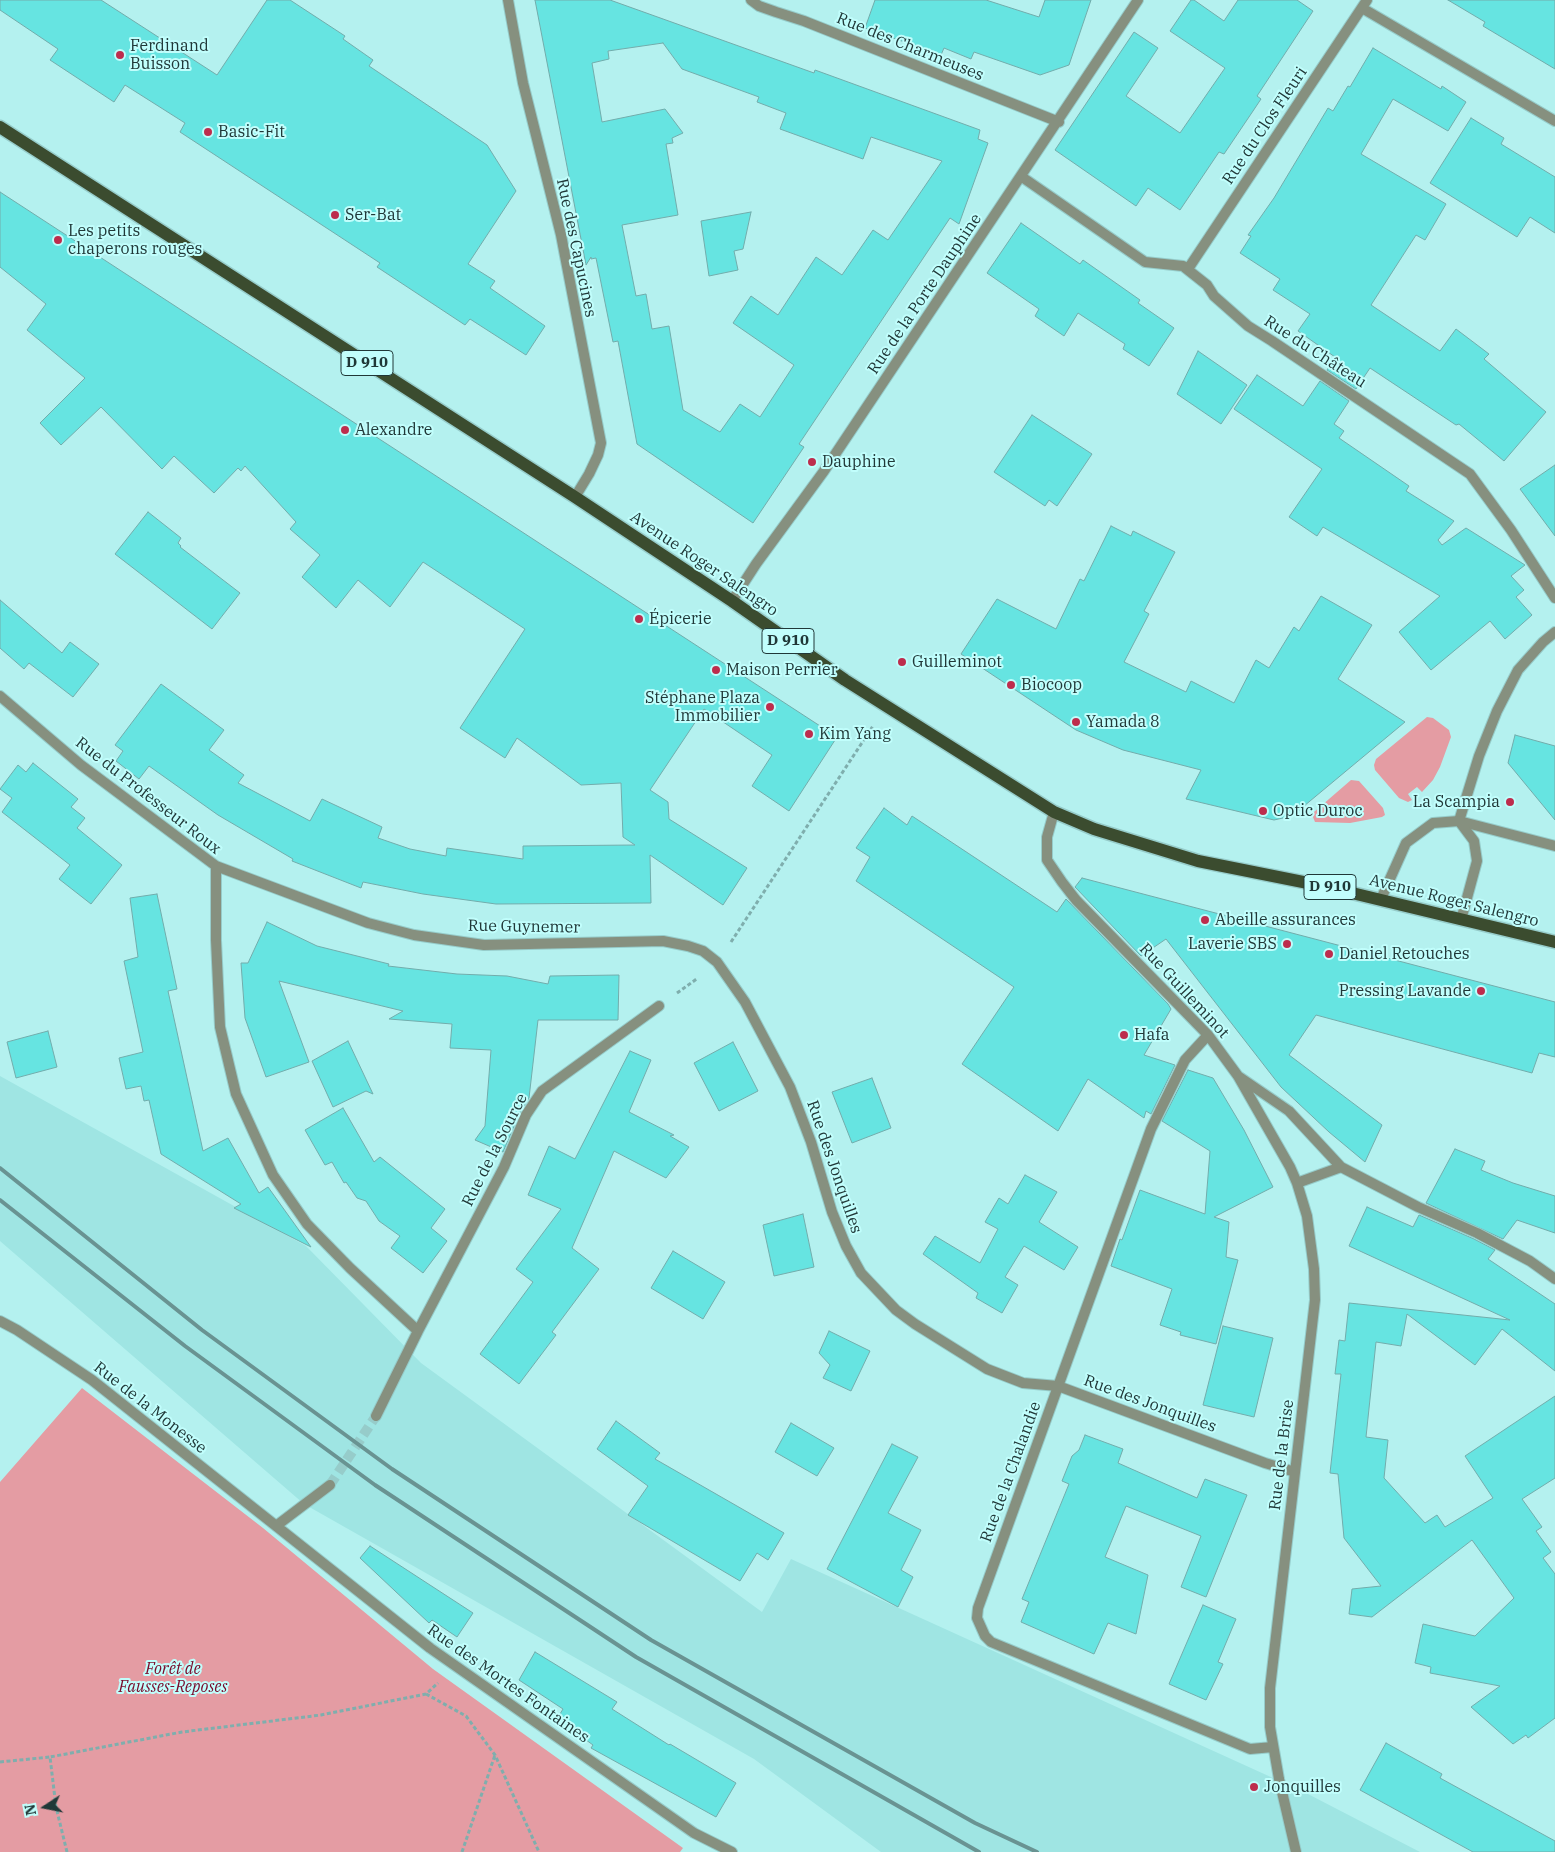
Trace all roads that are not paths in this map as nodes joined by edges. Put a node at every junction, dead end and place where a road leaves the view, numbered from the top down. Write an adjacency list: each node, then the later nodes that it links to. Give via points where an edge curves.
1 (508, 0): 10 (street, Rue des Capucines, via 523,83 560,235 601,443 589,474)
2 (751, 0): 6 (street, Rue des Charmeuses)
3 (1138, 0): 6 (street, Rue de la Porte Dauphine)
4 (1364, 4): 5 (street); 9 (street, Rue du Clos Fleuri)
5 (1555, 121)
6 (1059, 122): 8 (street, Rue de la Porte Dauphine)
7 (0, 126): 10 (main road, Avenue Roger Salengro / D 910)
8 (1022, 177): 9 (street, Rue du Château, via 1145,262); 12 (street, Rue de la Porte Dauphine, via 824,471)
9 (1188, 269): 11 (street, Rue du Château, via 1248,326 1470,474 1512,530)
10 (575, 496): 12 (main road, Avenue Roger Salengro / D 910)
11 (1555, 598)
12 (732, 601): 15 (main road, Avenue Roger Salengro / D 910, via 845,680)
13 (1555, 632): 16 (street, via 1518,670 1497,711)
14 (0, 696): 18 (street, Rue du Professeur Roux, via 81,765)
15 (1054, 812): 19 (main road, Avenue Roger Salengro / D 910, via 1094,830 1198,861); 24 (street, Rue Guilleminot, via 1047,838 1047,860 1062,882)
16 (1459, 821): 17 (street); 19 (street, via 1433,823 1406,843); 20 (street, via 1474,842 1477,861)
17 (1555, 846)
18 (216, 866): 22 (street, Rue Guynemer, via 368,923 414,935 484,945 663,941 703,951); 30 (street, Rue du Professeur Roux, via 220,1027 236,1094 273,1175 307,1224)
19 (1381, 899): 20 (main road, Avenue Roger Salengro / D 910)
20 (1462, 920): 21 (main road, Avenue Roger Salengro / D 910)
21 (1555, 942)
22 (717, 962): 31 (street, Rue des Jonquilles, via 745,1002 790,1087 832,1212 861,1273 914,1324 987,1369 1023,1383)
23 (659, 1006): 30 (street, Rue de la Source, via 542,1091 526,1115 504,1167)
24 (1208, 1035): 25 (street, Rue Guilleminot); 31 (street, Rue de la Chalandie, via 1185,1060 1151,1129)
25 (1238, 1076): 26 (street, Rue Guilleminot, via 1289,1111); 27 (street, Rue de la Brise)
26 (1341, 1168): 27 (street); 28 (street, Rue Guilleminot, via 1500,1245)
27 (1297, 1183): 33 (street, Rue de la Brise, via 1307,1216 1315,1300)
28 (1555, 1279)
29 (0, 1321): 35 (street, Rue de la Monesse, via 92,1380)
30 (418, 1331): 32 (street, Rue de la Source)
31 (1058, 1386): 33 (street, Rue des Jonquilles); 36 (street, Rue de la Chalandie, via 978,1608 977,1618 985,1636 991,1642 1250,1749)
32 (376, 1416)
33 (1295, 1472): 36 (street, Rue de la Brise, via 1270,1688)
34 (330, 1485): 35 (street)
35 (276, 1526): 37 (street, Rue des Mortes Fontaines, via 430,1648 694,1833)
36 (1273, 1748): 38 (street, Rue de la Brise)
37 (732, 1852)
38 (1296, 1852)

